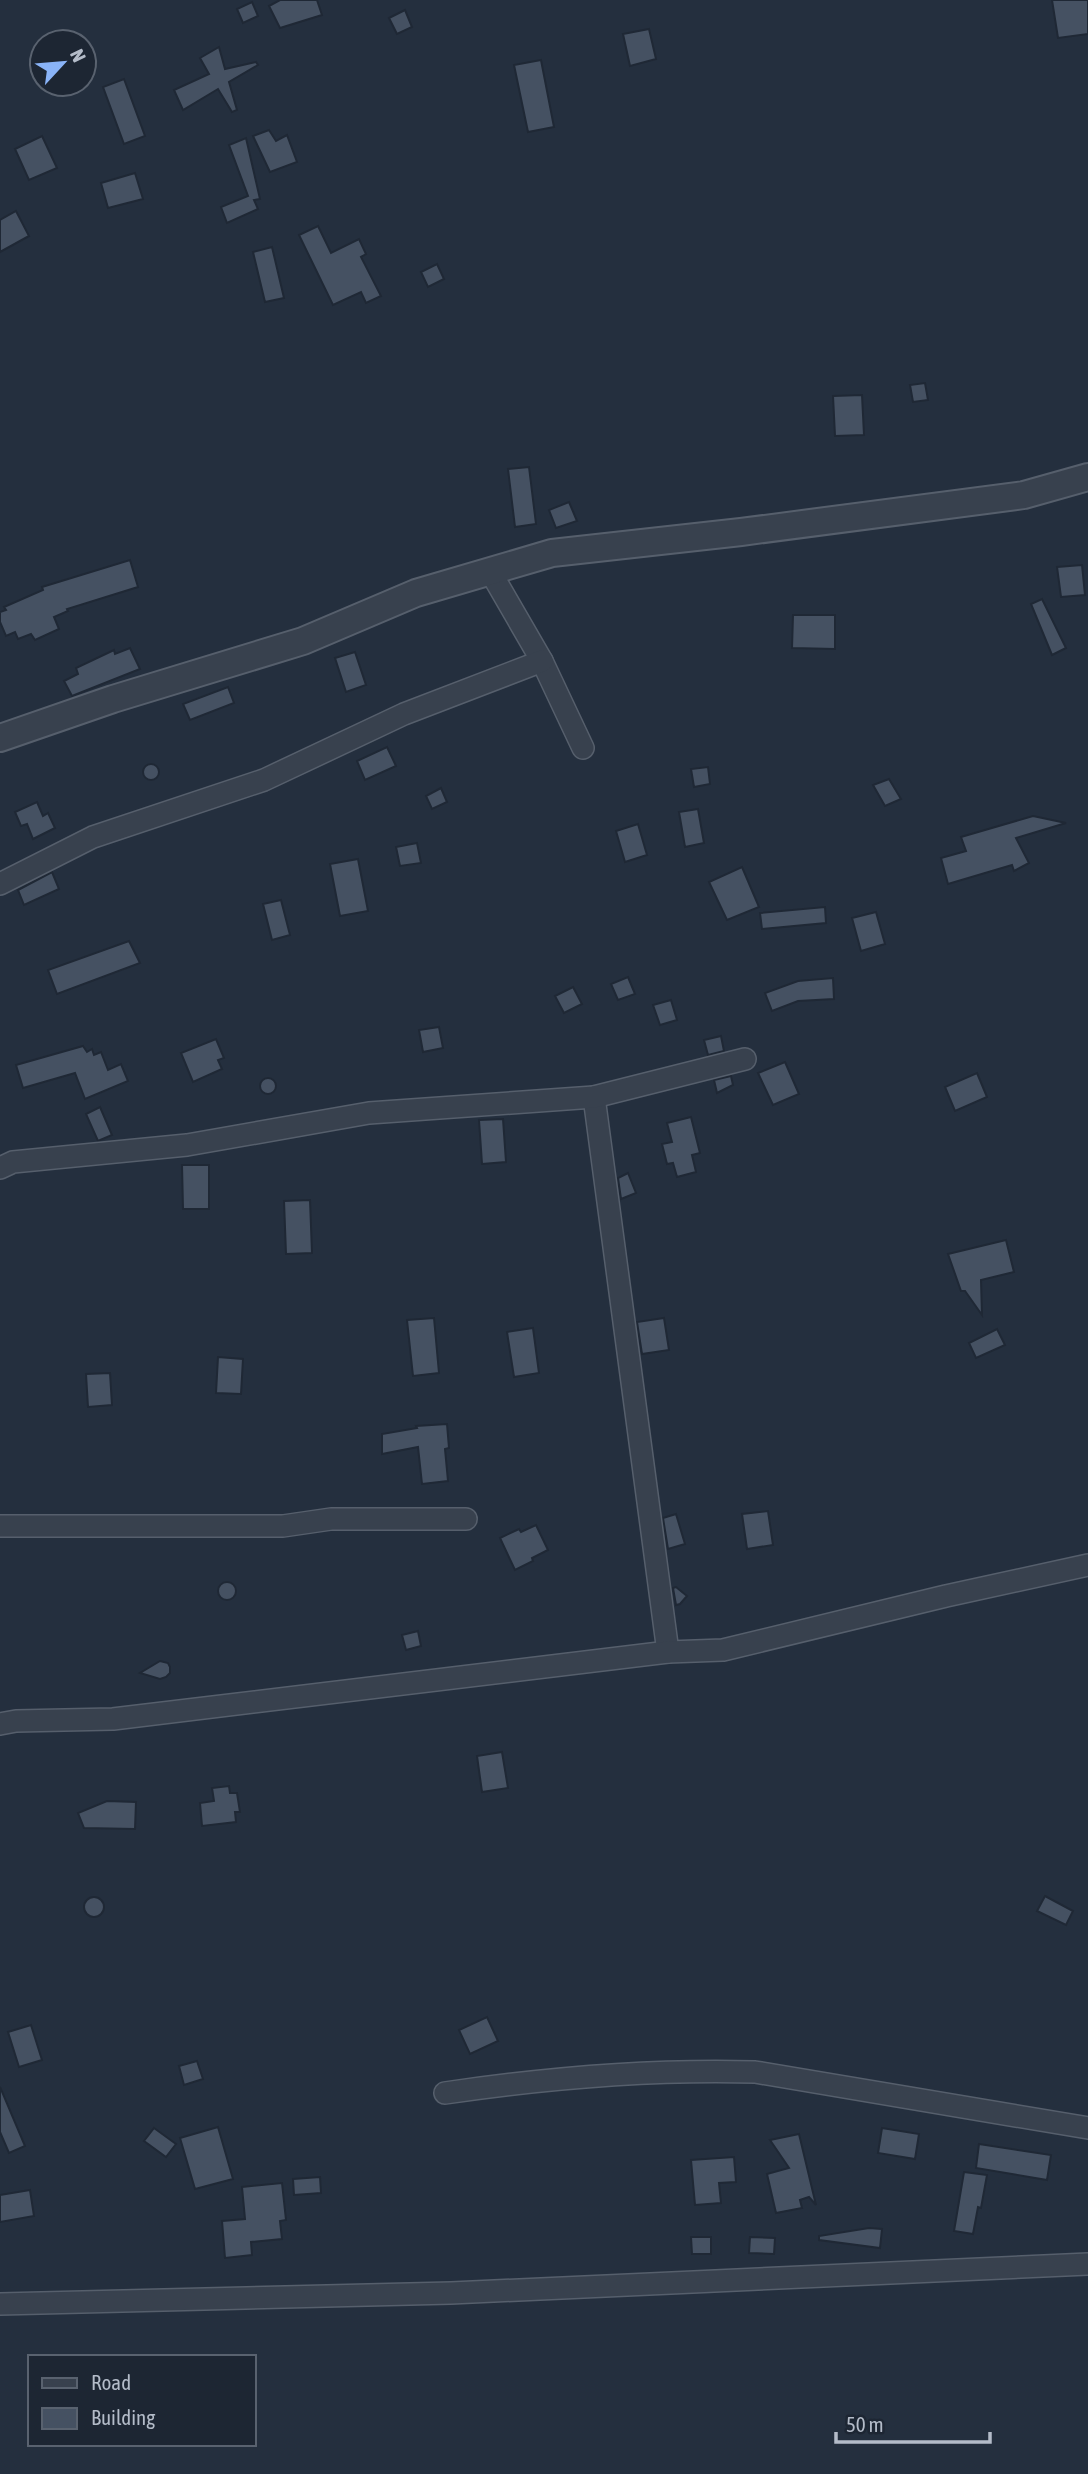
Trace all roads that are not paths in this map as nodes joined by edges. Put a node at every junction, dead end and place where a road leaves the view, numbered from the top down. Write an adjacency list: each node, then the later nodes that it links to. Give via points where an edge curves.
1 (1088, 477): 2 (street, via 1024,495 552,553)
2 (490, 571): 3 (street); 4 (street, via 415,593 303,640)
3 (542, 660): 5 (street); 6 (street, via 404,714 264,780 93,837)
4 (0, 738)
5 (583, 748)
6 (0, 884)
7 (746, 1059): 8 (street)
8 (594, 1097): 9 (street, via 369,1113 187,1145 13,1162); 13 (street)
9 (0, 1168)
10 (466, 1519): 11 (street, via 331,1519 269,1526)
11 (0, 1526)
12 (1088, 1565): 13 (street, via 723,1650)
13 (668, 1653): 14 (street, via 113,1719)
14 (0, 1724)
15 (445, 2093): 16 (street, via 520,2082 699,2070 755,2072)
16 (1088, 2128)
17 (1088, 2264): 18 (street, via 451,2293)
18 (0, 2304)

